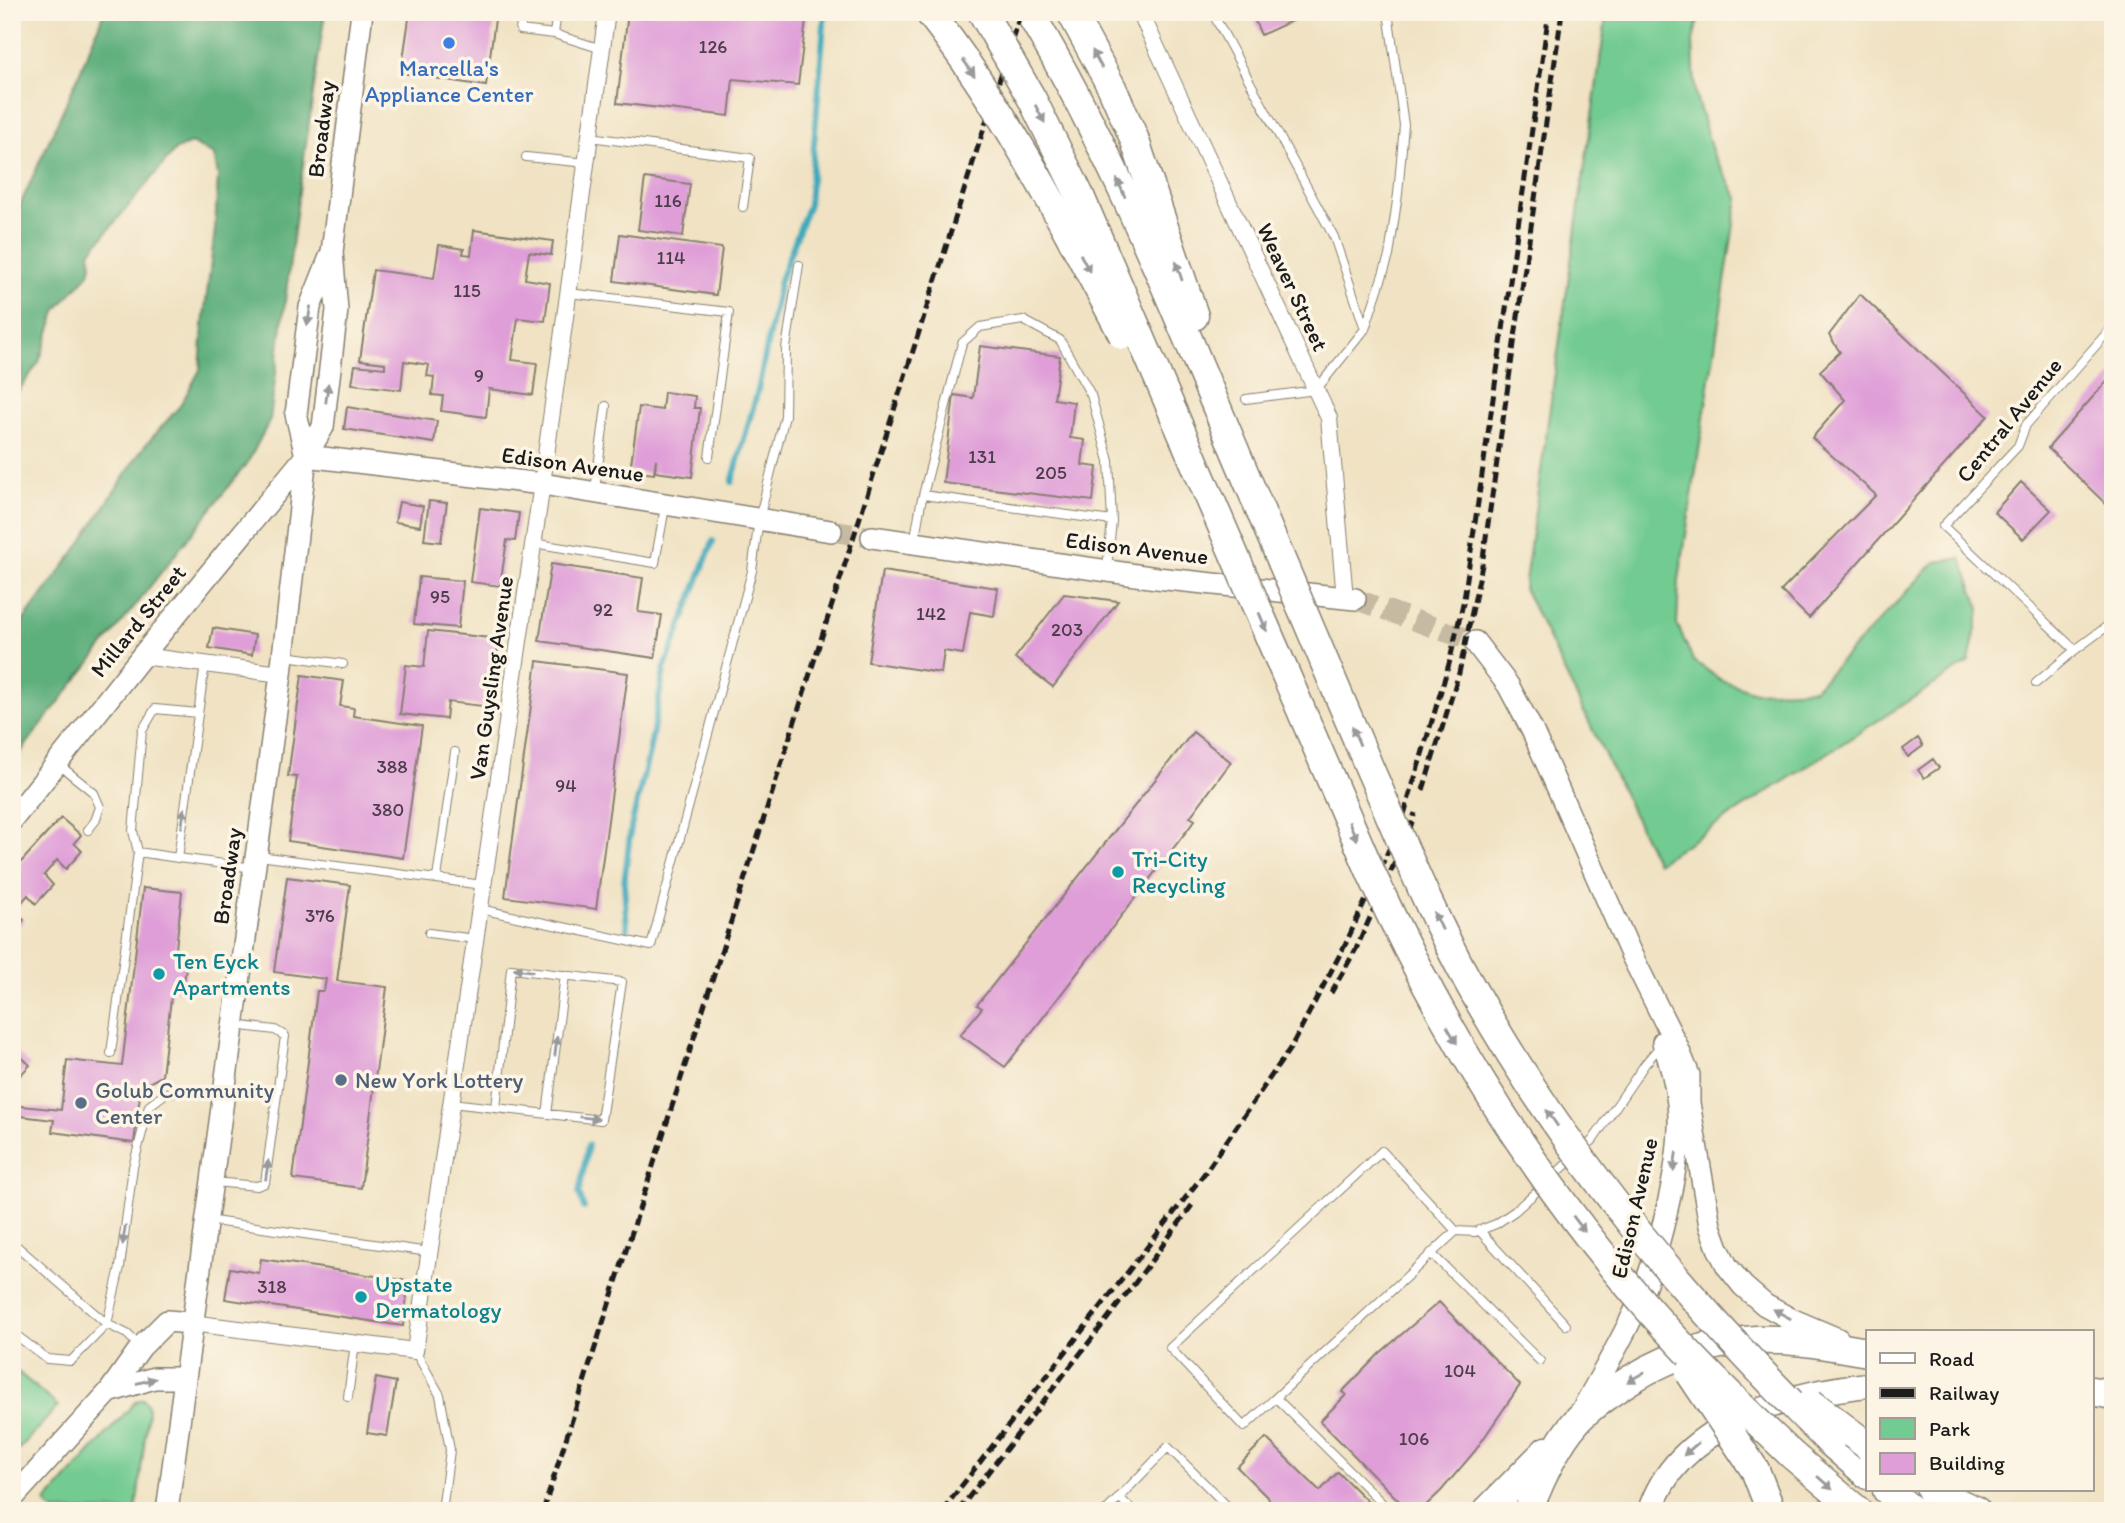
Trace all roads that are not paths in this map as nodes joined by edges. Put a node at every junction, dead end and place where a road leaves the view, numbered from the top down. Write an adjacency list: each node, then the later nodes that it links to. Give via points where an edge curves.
1 (362, 12): 25 (street, Broadway, via 332,252 310,307 304,347 296,414)
2 (523, 12): 12 (lane, via 520,30)
3 (557, 12): 12 (lane)
4 (607, 12): 13 (street, Van Guysling Avenue)
5 (929, 12): 32 (highway, one-way to 32, bridge, via 1029,160)
6 (982, 12): 32 (highway, one-way to 32, bridge, via 1079,194)
7 (1029, 12): 30 (highway, one-way to 7, via 1116,177)
8 (1071, 12): 30 (highway, one-way to 8, via 1134,138)
9 (1140, 12): 22 (street, Weaver Street)
10 (1212, 12): 21 (lane, via 1334,237)
11 (1388, 12): 21 (lane, via 1404,125 1389,256)
12 (554, 34): 13 (lane)
13 (602, 49): 14 (street, Van Guysling Avenue)
14 (590, 137): 16 (street, Van Guysling Avenue); 17 (lane, via 750,158)
15 (526, 157): 16 (lane)
16 (587, 163): 19 (street, Van Guysling Avenue)
17 (743, 207)
18 (799, 265): 33 (lane, via 786,348 785,416)
19 (569, 293): 26 (lane, via 729,312); 27 (street, Van Guysling Avenue)
20 (2113, 326): 43 (lane, Central Avenue, via 2026,425 2018,446 1943,526)
21 (1365, 329): 22 (lane)
22 (1317, 390): 23 (lane); 40 (street, Weaver Street, via 1329,418)
23 (1246, 399)
24 (606, 406): 28 (lane)
25 (306, 456): 27 (street, Edison Avenue); 44 (street, Millard Street); 47 (street, Broadway)
26 (709, 457)
27 (542, 484): 28 (street, Edison Avenue); 37 (street, Van Guysling Avenue)
28 (595, 493): 31 (street, Edison Avenue)
29 (923, 495): 34 (lane); 34 (lane, via 962,343 980,327 1023,320 1060,340 1091,395 1109,461); 38 (lane)
30 (1255, 498): 78 (highway, one-way to 30, bridge, via 1581,1160 1469,983 1409,859)
31 (665, 504): 33 (street, Edison Avenue); 37 (lane, via 656,563)
32 (1217, 514): 77 (highway, one-way to 77, bridge, via 1372,875 1433,1002 1521,1144)
33 (759, 519): 35 (street, Edison Avenue); 59 (lane, via 752,571 651,946)
34 (1112, 521): 39 (lane)
35 (831, 531)
36 (872, 537): 38 (street, Edison Avenue)
37 (533, 543): 58 (street, Van Guysling Avenue)
38 (914, 544): 39 (street, Edison Avenue)
39 (1107, 571): 40 (street, Edison Avenue)
40 (1350, 599)
41 (2113, 622): 43 (lane)
42 (1475, 642): 64 (street, Edison Avenue, via 1508,685 1532,730)
43 (2075, 650): 48 (lane)
44 (142, 656): 45 (street); 51 (street, Millard Street)
45 (205, 664): 47 (street); 49 (lane)
46 (343, 664): 47 (lane)
47 (282, 665): 56 (street, Broadway)
48 (2036, 683)
49 (198, 713): 54 (lane, via 155,709 142,732 133,831); 55 (lane, one-way to 49)
50 (456, 752): 57 (lane)
51 (57, 763): 52 (street, Millard Street); 53 (lane, via 94,793 100,807)
52 (12, 820)
53 (88, 830)
54 (138, 852): 55 (lane); 65 (lane)
55 (178, 858): 56 (lane)
56 (255, 862): 57 (lane); 63 (street, Broadway)
57 (437, 878): 58 (lane)
58 (483, 885): 59 (street, Van Guysling Avenue)
59 (480, 909): 61 (street, Van Guysling Avenue)
60 (429, 933): 61 (lane)
61 (475, 939): 67 (street, Van Guysling Avenue)
62 (565, 975): 68 (lane, one-way to 68, via 511,969); 69 (lane, one-way to 62); 69 (lane, one-way to 62, via 601,1120 622,982)
63 (233, 1025): 66 (street, Broadway); 70 (lane, one-way to 63, via 265,1183 284,1049 285,1036 275,1030)
64 (1668, 1040): 72 (lane, via 1645,1064 1593,1140 1515,1211); 85 (street, Edison Avenue, one-way to 64, via 1765,1304 1727,1266 1710,1226 1689,1103 1689,1075); 96 (street, Edison Avenue, one-way to 96, via 1679,1106 1664,1219 1634,1312)
65 (111, 1053)
66 (223, 1094): 70 (street, Broadway); 80 (lane, one-way to 80, via 166,1093 149,1106 133,1167 120,1267)
67 (452, 1104): 68 (lane); 75 (street, Van Guysling Avenue)
68 (496, 1108): 69 (lane)
69 (547, 1114)
70 (211, 1182): 71 (street, Broadway)
71 (206, 1220): 75 (lane); 79 (street, Broadway)
72 (1479, 1230): 73 (lane); 81 (lane)
73 (1456, 1231): 76 (lane); 95 (lane, via 1382,1151 1170,1348 1244,1427)
74 (12, 1242): 80 (lane)
75 (429, 1252): 87 (street, Van Guysling Avenue)
76 (1431, 1254): 88 (lane); 95 (lane)
77 (1637, 1296): 112 (highway, bridge, via 1755,1470); 113 (highway, one-way to 113, bridge, via 1792,1455)
78 (1706, 1314): 97 (highway, bridge, via 1818,1410); 98 (highway, bridge, via 1829,1442)
79 (191, 1323): 83 (street); 84 (street, via 167,1321); 89 (street, Broadway)
80 (107, 1324): 82 (lane, via 71,1361 47,1359); 84 (lane)
81 (1566, 1325)
82 (12, 1332)
83 (355, 1343): 87 (street); 94 (lane)
84 (141, 1346): 92 (street)
85 (1866, 1349)
86 (1866, 1350): 96 (highway, one-way to 96, via 1757,1340 1694,1350 1630,1379)
87 (415, 1351): 104 (lane, via 440,1395 450,1450)
88 (1540, 1361)
89 (185, 1378): 92 (street, one-way to 89, via 154,1378); 103 (street, Broadway)
90 (1866, 1385): 111 (main road, one-way to 111, via 1760,1410 1706,1436 1666,1474)
91 (2094, 1391): 93 (highway)
92 (109, 1392): 102 (street)
93 (2113, 1395)
94 (348, 1397)
95 (1276, 1398): 108 (lane)
96 (1576, 1422): 109 (highway); 110 (highway, via 1539,1482)
97 (1866, 1445)
98 (1866, 1473)
99 (1889, 1492): 114 (highway)
100 (1935, 1492): 115 (highway)
101 (1119, 1497): 105 (lane); 106 (lane); 107 (lane, via 1168,1447)
102 (12, 1499)
103 (167, 1511)
104 (442, 1511)
105 (1106, 1511)
106 (1133, 1511)
107 (1232, 1511)
108 (1390, 1511)
109 (1487, 1511)
110 (1528, 1511)
111 (1650, 1511)
112 (1772, 1511)
113 (1858, 1511)
114 (1913, 1511)
115 (1976, 1511)

